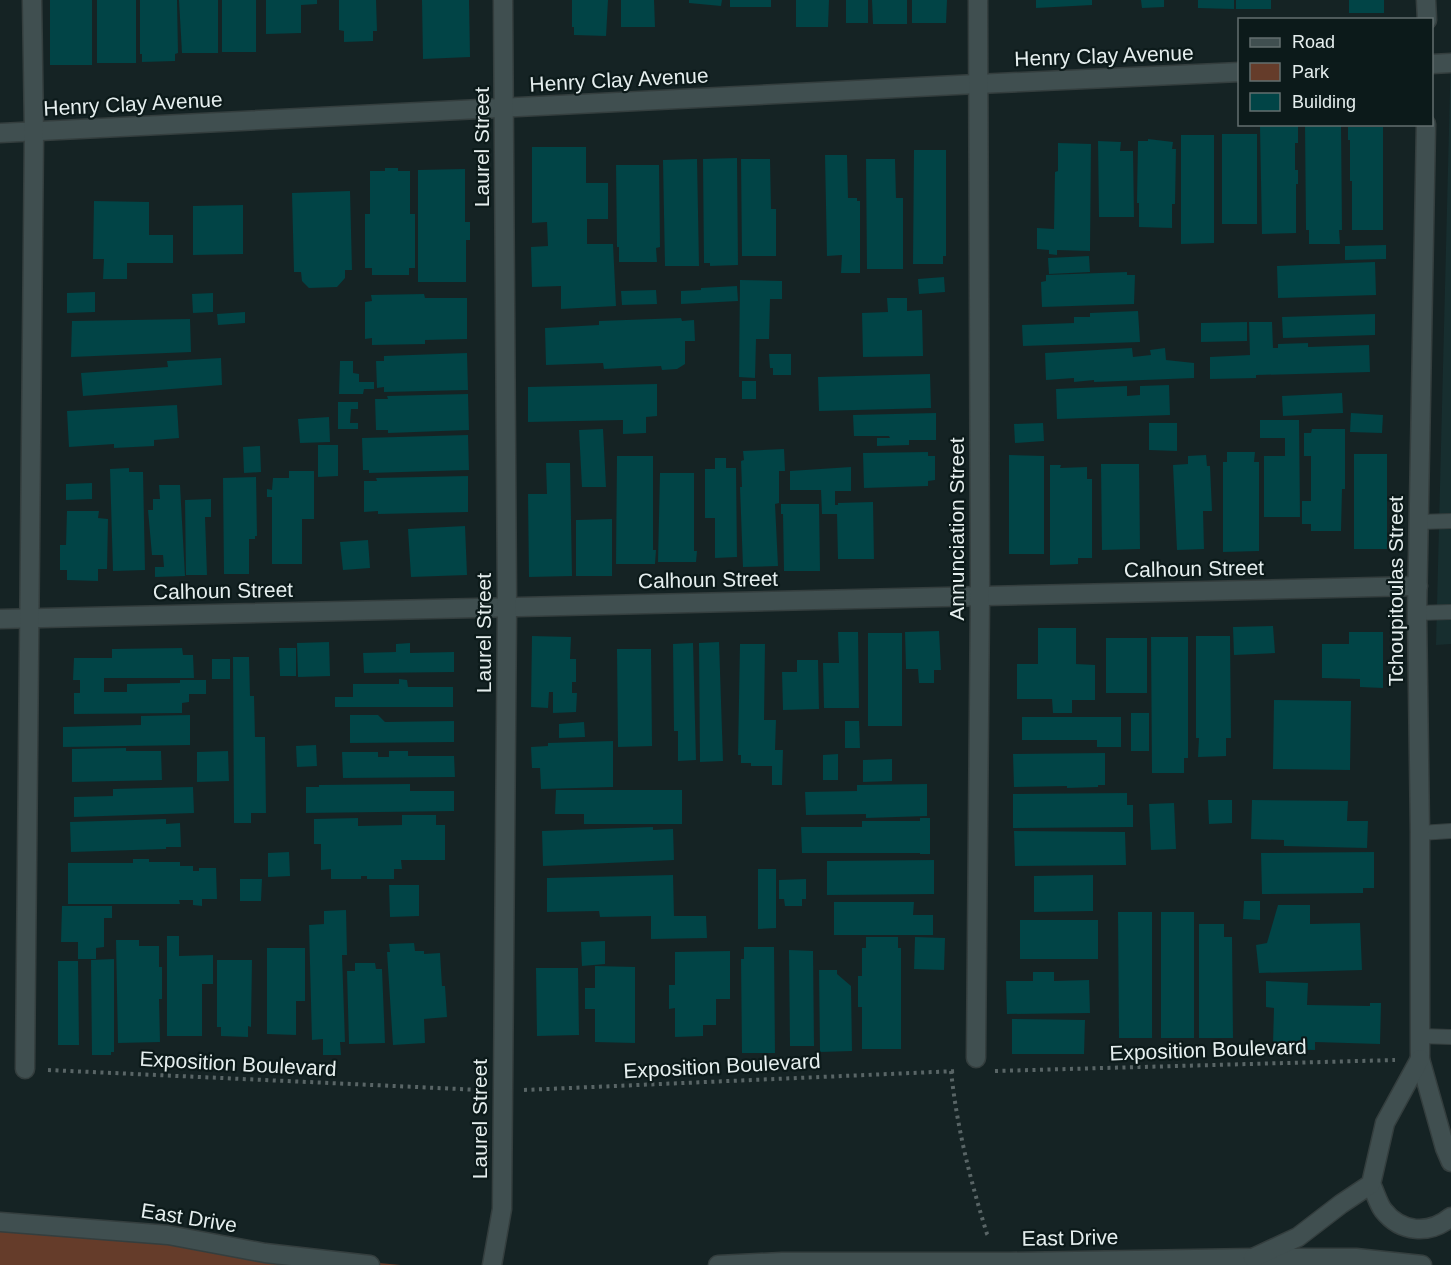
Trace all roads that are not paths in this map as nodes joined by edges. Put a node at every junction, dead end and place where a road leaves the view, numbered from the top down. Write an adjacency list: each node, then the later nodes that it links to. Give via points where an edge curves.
1 (32, 0): 12 (street)
2 (503, 0): 10 (street, Laurel Street)
3 (978, 0): 9 (street, Annunciation Street)
4 (1426, 0): 5 (street)
5 (1427, 18)
6 (1451, 63): 7 (street)
7 (1433, 64)
8 (1238, 72): 9 (street, Henry Clay Avenue)
9 (977, 84): 10 (street, Henry Clay Avenue); 17 (street, Annunciation Street)
10 (504, 109): 12 (street, Henry Clay Avenue); 18 (street, Laurel Street)
11 (1426, 126): 15 (street, Tchoupitoulas Street)
12 (34, 132): 13 (street, Henry Clay Avenue); 21 (street)
13 (0, 133)
14 (1451, 520): 15 (lane)
15 (1419, 522): 16 (street, Tchoupitoulas Street)
16 (1418, 586): 17 (street, Calhoun Street); 19 (street, Tchoupitoulas Street)
17 (980, 596): 18 (street, Calhoun Street); 28 (street, Annunciation Street)
18 (507, 607): 21 (street, Calhoun Street); 37 (street, Laurel Street, via 502,1209)
19 (1417, 612): 20 (lane); 24 (street, Tchoupitoulas Street)
20 (1451, 612)
21 (29, 618): 22 (street, Calhoun Street); 29 (street)
22 (0, 619)
23 (1451, 831): 24 (lane)
24 (1420, 833): 25 (street, Tchoupitoulas Street)
25 (1420, 1036): 26 (lane); 27 (street, Tchoupitoulas Street)
26 (1451, 1037)
27 (1420, 1059): 30 (street, Tchoupitoulas Street); 31 (street, Tchoupitoulas Street, via 1384,1123)
28 (976, 1066)
29 (25, 1069)
30 (1451, 1162)
31 (1371, 1184): 32 (street, via 1382,1209 1396,1223 1412,1230 1427,1230); 34 (street, via 1298,1238)
32 (1451, 1217)
33 (0, 1222): 36 (street, East Drive, via 168,1235 265,1253)
34 (1252, 1258): 35 (street, East Drive); 39 (street, East Drive, via 1356,1258)
35 (1011, 1263): 38 (street, East Drive)
36 (370, 1265)
37 (492, 1265)
38 (718, 1265)
39 (1422, 1265)

